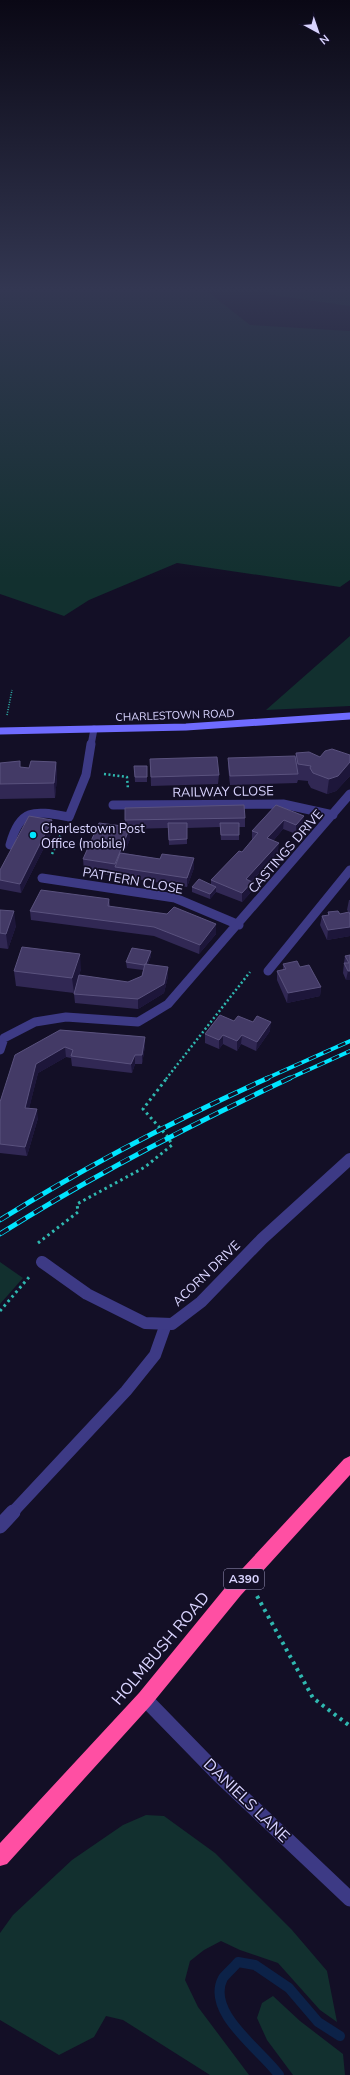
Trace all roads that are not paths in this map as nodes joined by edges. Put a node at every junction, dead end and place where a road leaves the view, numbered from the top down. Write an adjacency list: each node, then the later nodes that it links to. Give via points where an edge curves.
1 (350, 716): 2 (street, CHARLESTOWN ROAD, via 186,727)
2 (94, 729): 3 (street, CHARLESTOWN ROAD); 7 (street, via 86,775 69,817 28,814 19,822)
3 (2, 731)
4 (350, 794): 6 (street, CASTINGS DRIVE)
5 (113, 805): 6 (street, RAILWAY CLOSE, via 283,804)
6 (332, 815): 10 (street, CASTINGS DRIVE)
7 (10, 845)
8 (350, 870): 11 (street)
9 (42, 878): 10 (street, PATTERN CLOSE, via 176,898)
10 (239, 924): 12 (street, CASTINGS DRIVE, via 168,1004 138,1022 66,1017 35,1022 4,1038)
11 (268, 971)
12 (0, 1050)
13 (350, 1159): 15 (street, ACORN DRIVE, via 262,1239 201,1302 172,1324)
14 (42, 1262): 15 (street, ACORN DRIVE, via 87,1294 145,1323)
15 (166, 1324): 17 (street, via 155,1355 126,1391)
16 (350, 1464): 18 (highway, HOLMBUSH ROAD / A390, via 247,1576)
17 (0, 1526)
18 (145, 1699): 19 (highway, HOLMBUSH ROAD / A390); 20 (street, DANIELS LANE, via 219,1775)
19 (0, 1857)
20 (350, 1899)

